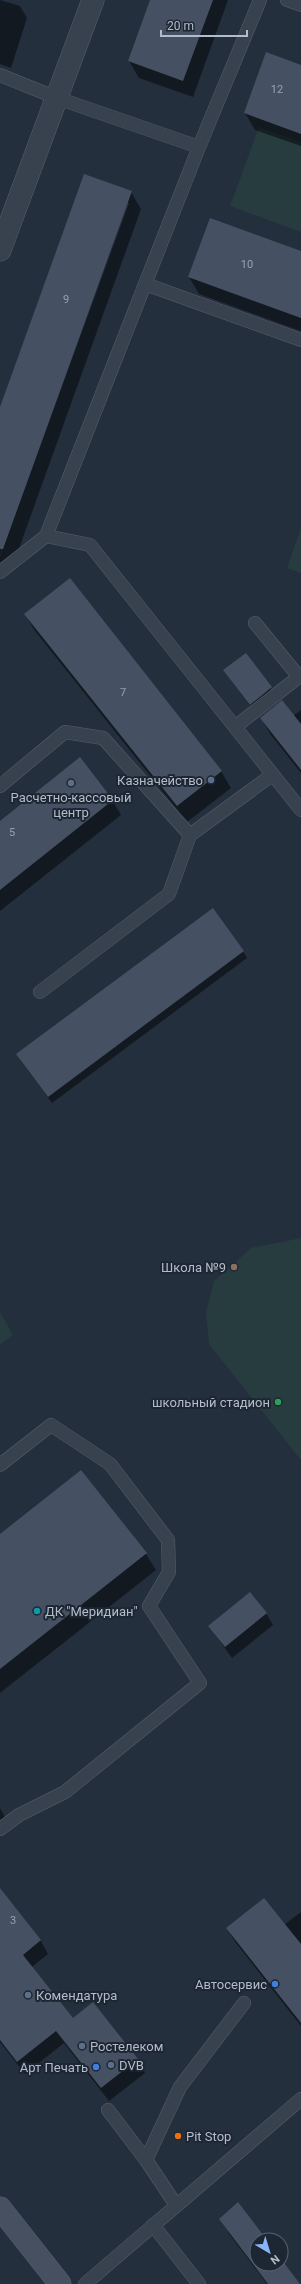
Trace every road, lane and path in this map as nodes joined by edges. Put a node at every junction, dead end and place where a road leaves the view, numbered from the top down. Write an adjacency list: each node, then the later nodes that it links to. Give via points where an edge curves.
1 (93, 0): 6 (street)
2 (260, 0): 7 (lane)
3 (287, 0): 4 (lane)
4 (301, 5)
5 (0, 75): 6 (lane)
6 (57, 98): 7 (lane); 8 (street)
7 (199, 147): 9 (lane)
8 (0, 250)
9 (145, 284): 10 (lane); 11 (lane)
10 (301, 340)
11 (46, 536): 12 (lane); 15 (lane, via 90,545)
12 (0, 572)
13 (255, 623): 14 (lane)
14 (300, 676): 15 (lane)
15 (234, 727): 16 (lane)
16 (272, 775): 18 (lane); 19 (lane)
17 (0, 786): 19 (lane, via 66,732 103,738)
18 (301, 810)
19 (190, 835): 20 (lane, via 169,894)
20 (40, 992)
21 (0, 1466): 22 (lane, via 51,1425 110,1464 168,1540 169,1572 149,1606 200,1683 65,1792 19,1815)
22 (0, 1829)
23 (244, 2003): 27 (lane, via 180,2087)
24 (301, 2099): 26 (lane)
25 (108, 2110): 27 (lane)
26 (295, 2110): 28 (lane)
27 (146, 2160): 28 (lane)
28 (176, 2205): 30 (lane)
29 (0, 2208): 31 (main road)
30 (153, 2225): 32 (lane); 33 (lane)
31 (60, 2284)
32 (85, 2284)
33 (199, 2284)

